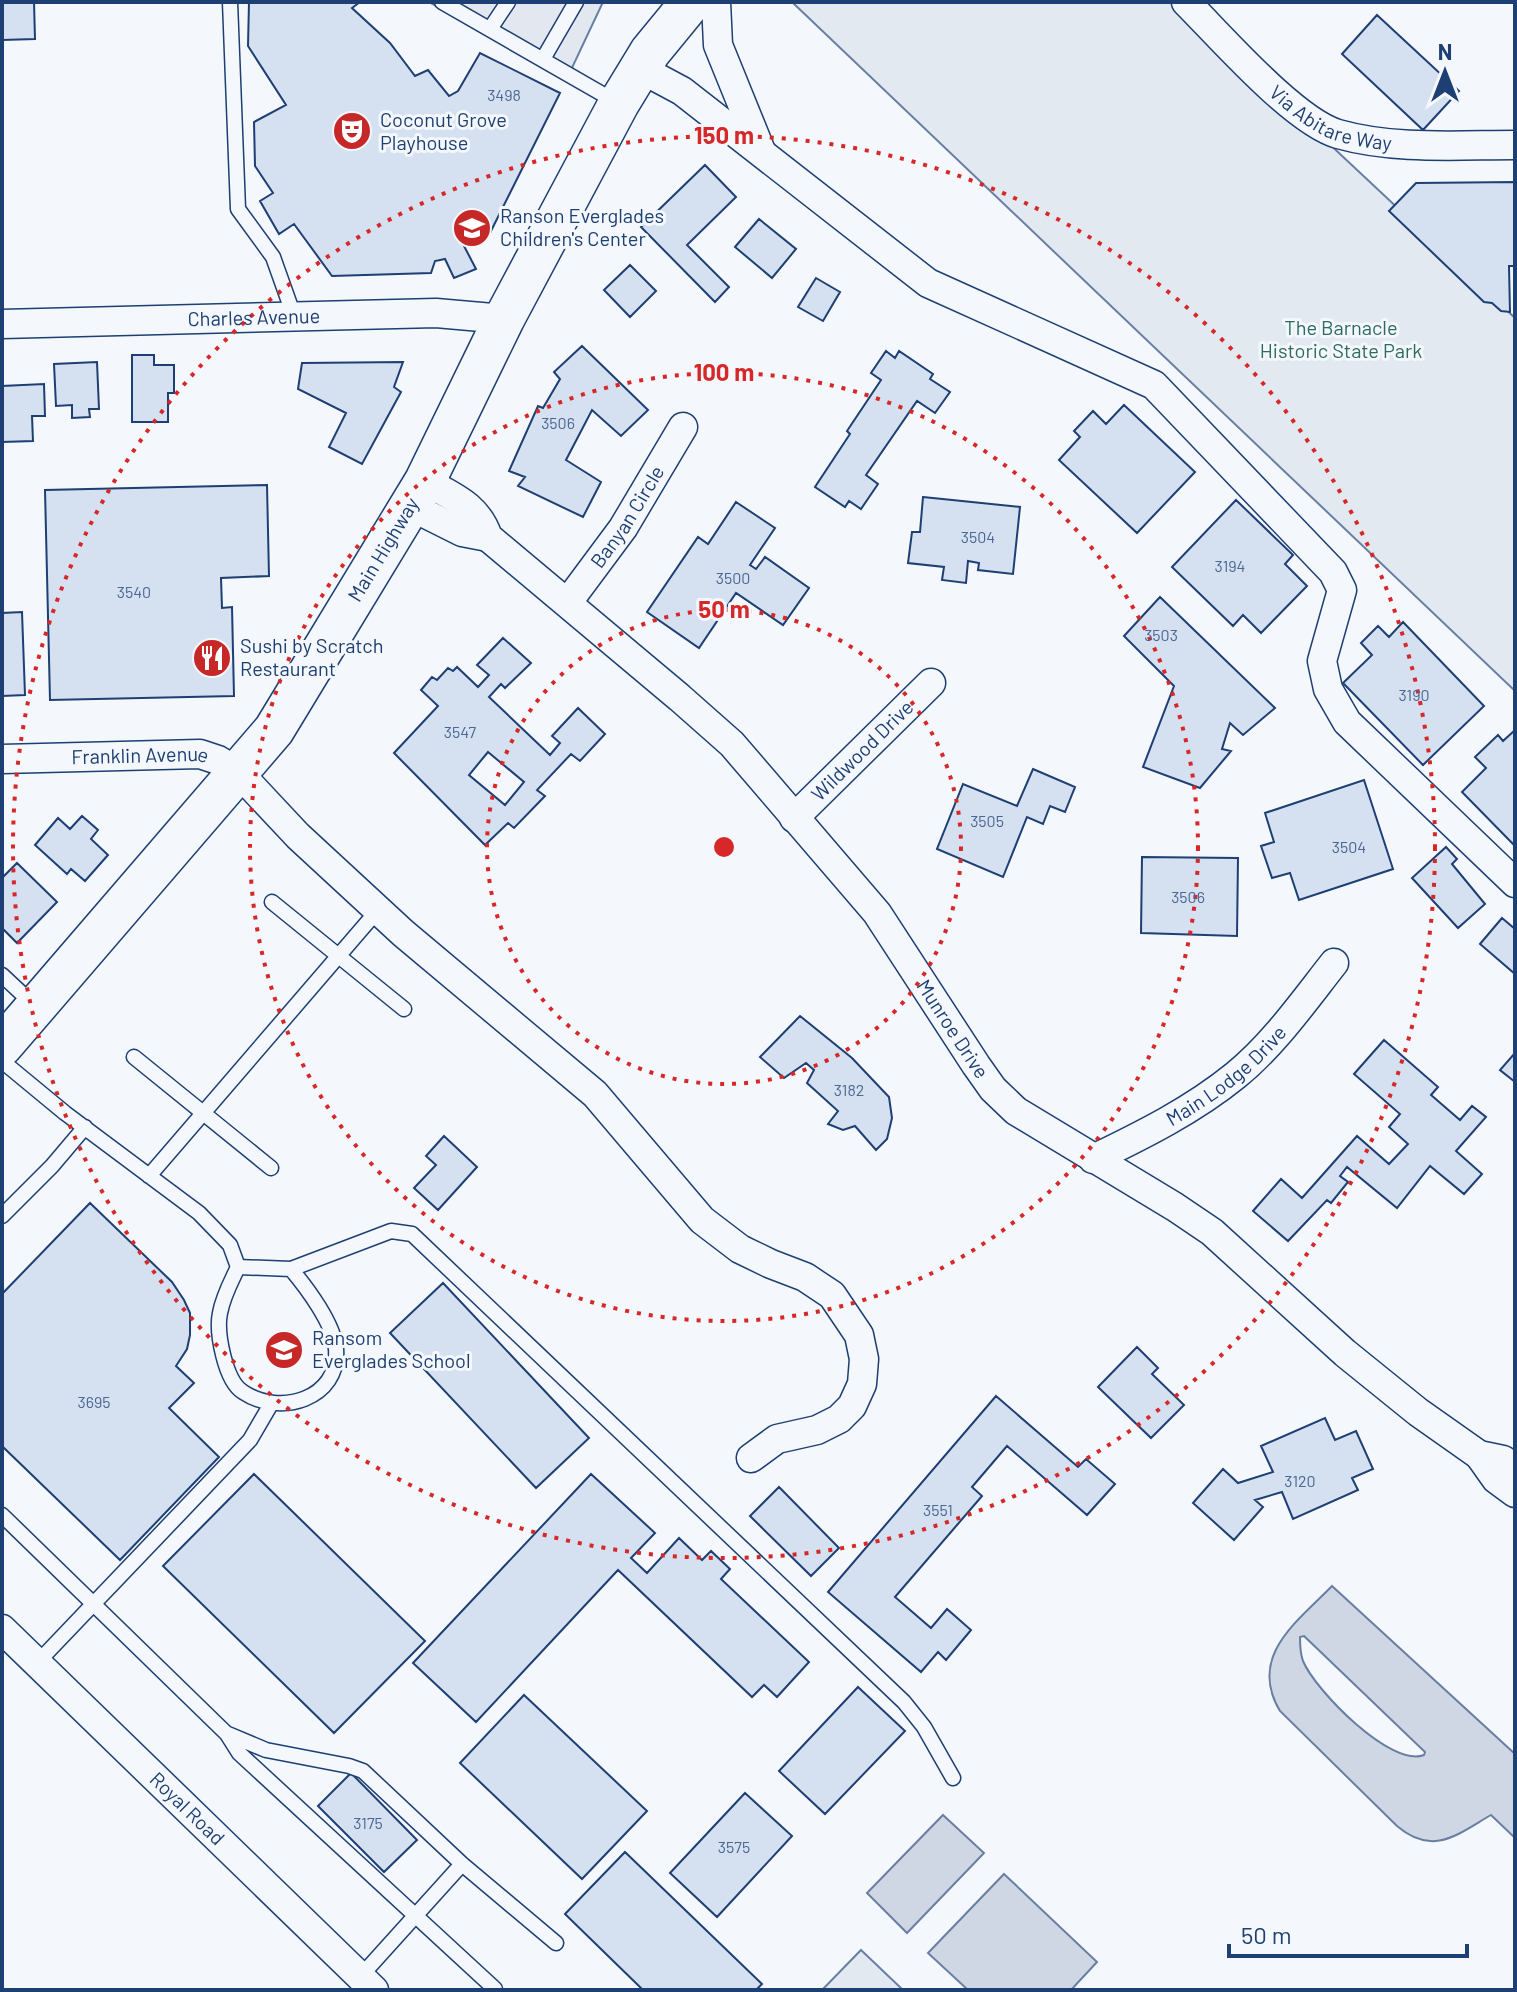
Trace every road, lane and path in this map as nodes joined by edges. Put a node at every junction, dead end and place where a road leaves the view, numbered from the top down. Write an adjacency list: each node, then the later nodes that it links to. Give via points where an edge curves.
1 (230, 2): 14 (lane, via 238,209 273,257)
2 (442, 2): 8 (lane)
3 (508, 2): 8 (lane)
4 (576, 2): 9 (lane)
5 (691, 2): 10 (main road, Main Highway)
6 (716, 2): 13 (street, via 718,45)
7 (1186, 2): 12 (street, Via Abitare Way, via 1295,110 1336,133 1413,146)
8 (490, 29): 9 (lane)
9 (543, 59): 11 (lane)
10 (639, 68): 11 (main road, Main Highway); 13 (street, via 682,91)
11 (619, 103): 15 (main road, Main Highway)
12 (1515, 145)
13 (761, 152): 24 (street, via 928,283 1154,385 1333,572 1342,590 1322,661 1328,689 1347,722)
14 (294, 316): 15 (street, Charles Avenue, via 436,313); 16 (street, Charles Avenue)
15 (504, 319): 18 (main road, Main Highway)
16 (2, 324)
17 (683, 427): 19 (street, Banyan Circle, via 623,528)
18 (418, 493): 19 (street, Munroe Drive, via 476,513 488,537); 22 (main road, Main Highway, via 274,730)
19 (568, 602): 23 (street, Munroe Drive, via 712,724)
20 (931, 683): 23 (street, Wildwood Drive)
21 (2, 759): 22 (street, Franklin Avenue, via 200,754 218,760)
22 (250, 784): 26 (street); 30 (main road, Main Highway)
23 (794, 818): 37 (street, Munroe Drive, via 896,939 993,1089 1016,1111)
24 (1515, 883)
25 (272, 902): 27 (lane)
26 (378, 910): 27 (lane); 45 (street, via 595,1094 702,1220 740,1249 832,1295 859,1335 864,1359 862,1384 852,1406 839,1419 777,1439)
27 (338, 957): 31 (lane); 35 (lane)
28 (1334, 963): 37 (street, Main Lodge Drive, via 1237,1074 1164,1125)
29 (2, 975): 30 (lane)
30 (36, 1007): 32 (main road, Main Highway)
31 (404, 1009)
32 (2, 1046)
33 (134, 1057): 35 (lane)
34 (2, 1061): 36 (lane)
35 (204, 1113): 38 (lane); 39 (lane)
36 (85, 1127): 39 (lane); 40 (lane)
37 (1093, 1159): 44 (street, Munroe Drive, via 1212,1232 1345,1353)
38 (271, 1168)
39 (149, 1176): 41 (lane, via 199,1213 230,1245)
40 (2, 1216)
41 (238, 1267): 42 (lane); 43 (lane, via 219,1315 227,1371 241,1392)
42 (291, 1269): 43 (lane, via 328,1326 336,1349 332,1376 316,1394 286,1406); 53 (lane, via 391,1231 412,1234 904,1702)
43 (271, 1404): 49 (lane, via 250,1440)
44 (1479, 1455): 46 (street, Munroe Drive); 47 (street, Munroe Drive, via 1496,1479)
45 (751, 1458)
46 (1515, 1468)
47 (1515, 1493)
48 (2, 1515): 49 (lane)
49 (93, 1606): 51 (lane); 52 (lane)
50 (2, 1629): 51 (street, Royal Road)
51 (37, 1663): 57 (street, Royal Road)
52 (227, 1734): 54 (lane, via 266,1750 363,1771); 55 (lane, via 239,1753)
53 (953, 1778)
54 (462, 1864): 55 (lane); 56 (lane)
55 (413, 1916): 57 (lane); 58 (lane)
56 (556, 1943)
57 (367, 1984)
58 (495, 1989)

